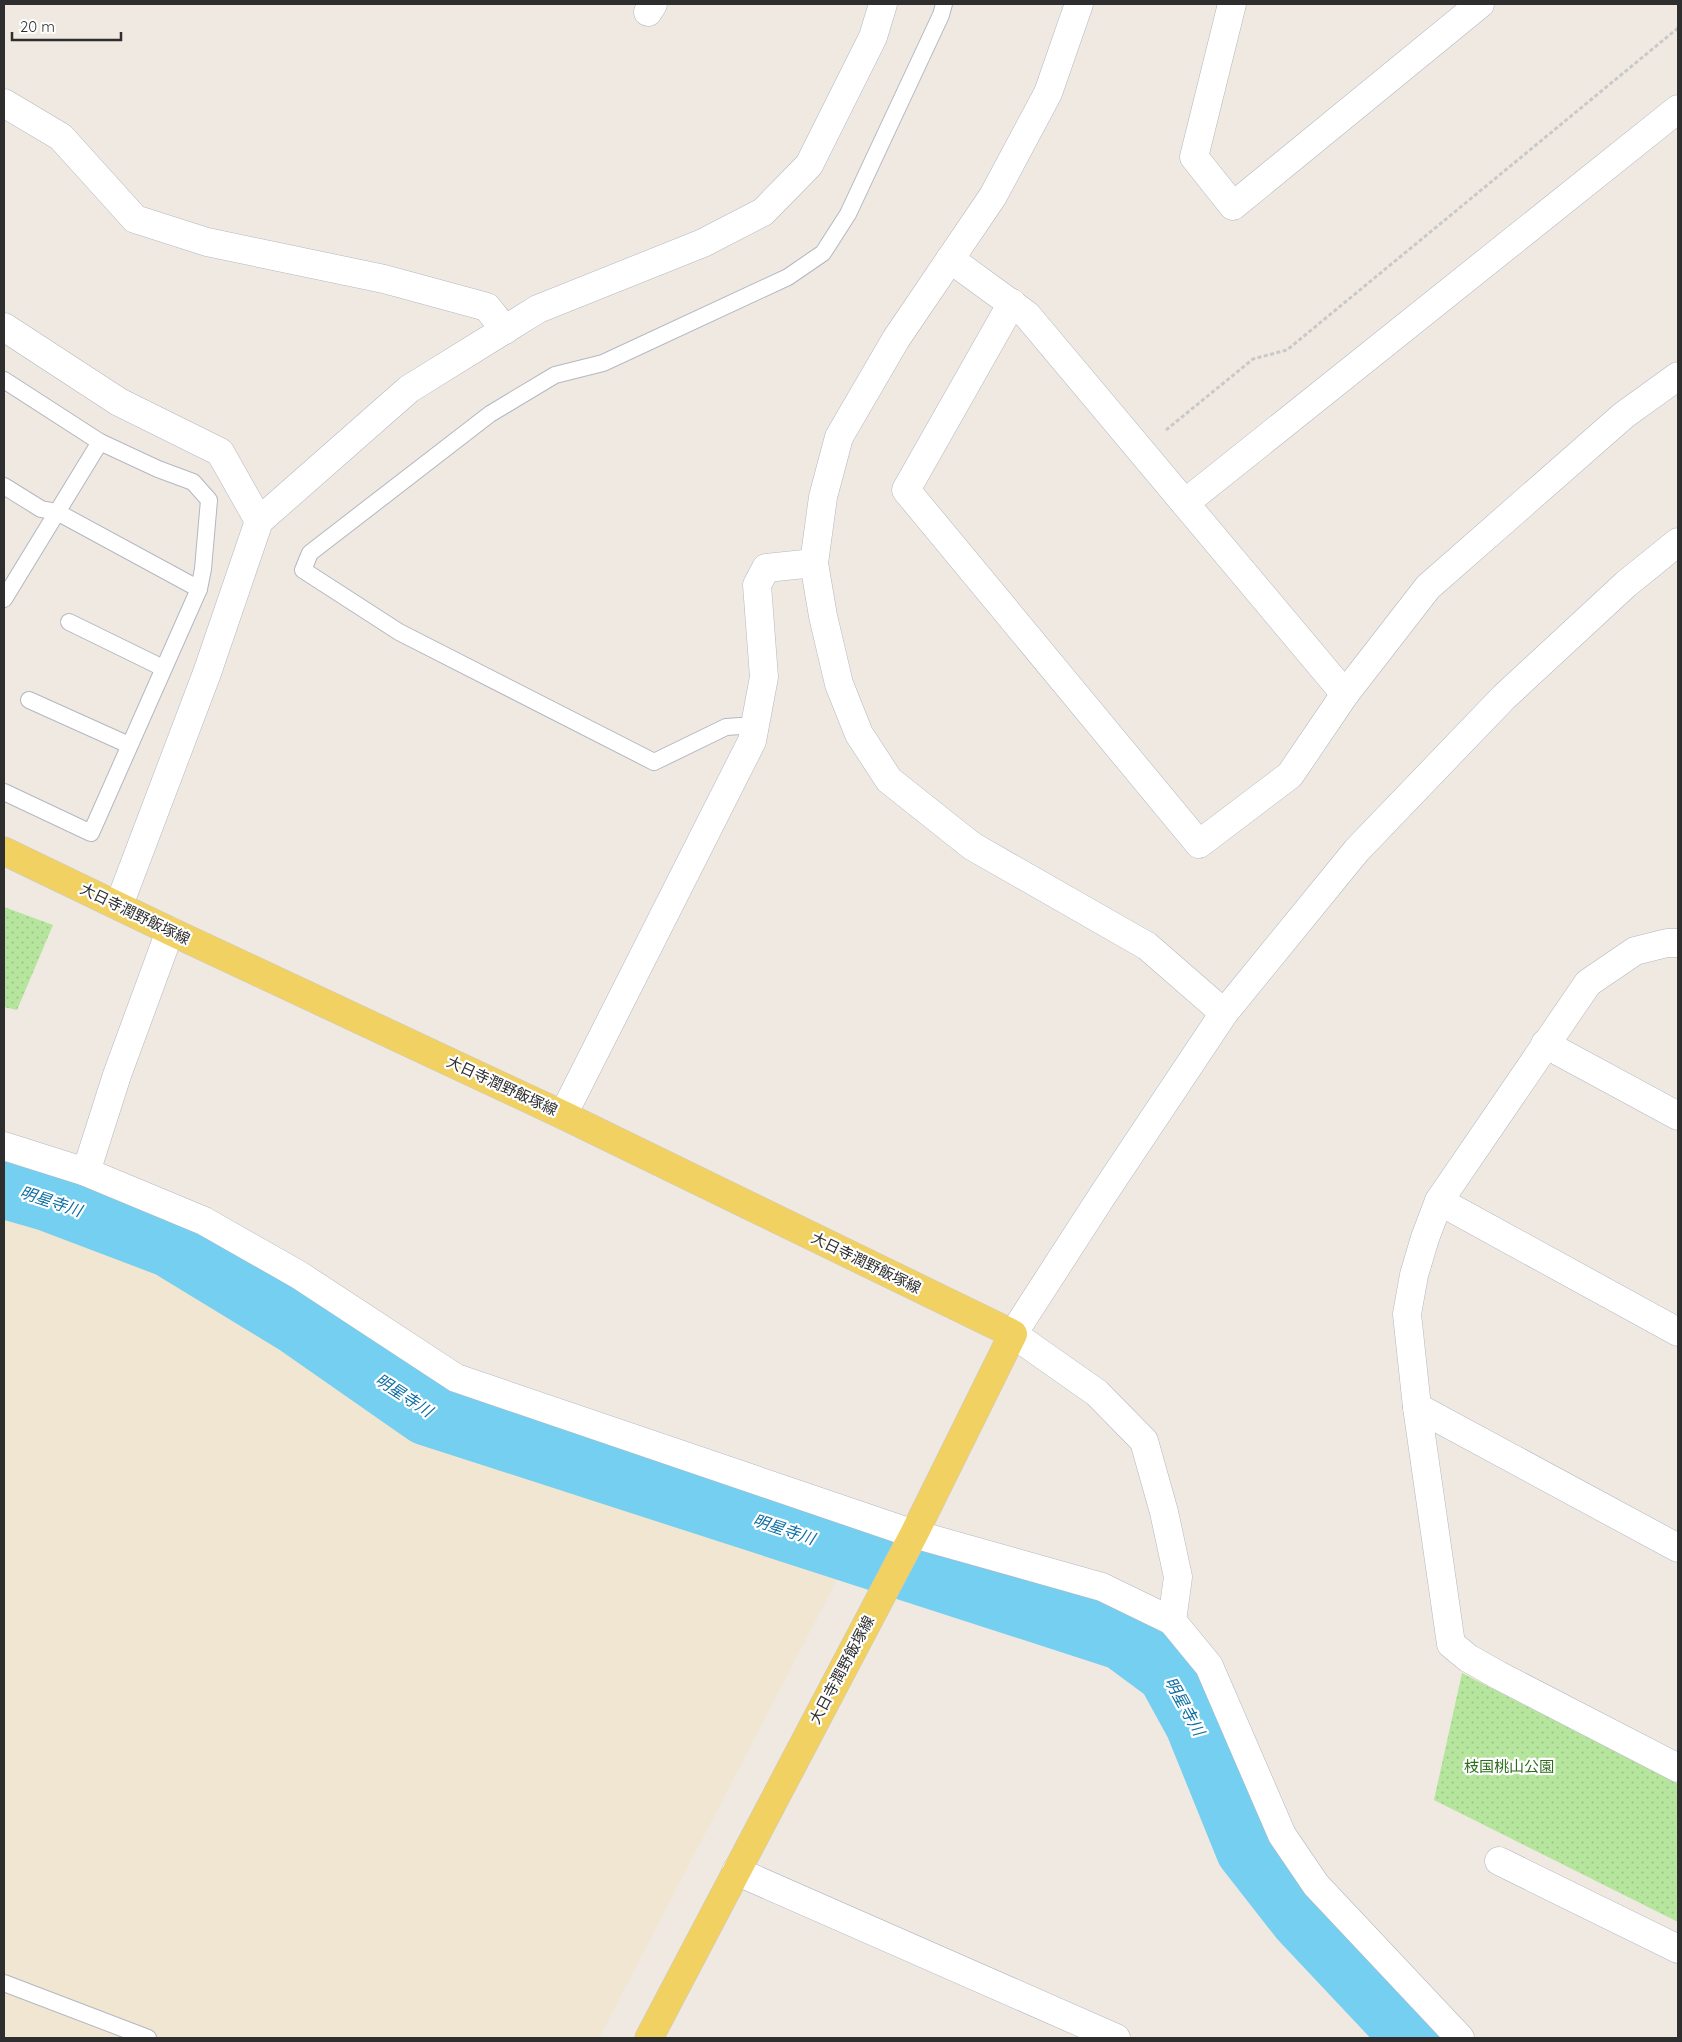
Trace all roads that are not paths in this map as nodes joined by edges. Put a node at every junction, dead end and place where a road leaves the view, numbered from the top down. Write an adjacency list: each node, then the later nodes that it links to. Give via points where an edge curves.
1 (883, 4): 11 (street, via 873,37 809,165 763,212 702,243 538,309)
2 (944, 4): 27 (lane, via 848,214 822,253 788,277 603,363 555,375 490,414 310,553 303,570 399,632 654,762 726,727)
3 (1079, 4): 8 (street, via 1048,93 993,196)
4 (1232, 4): 5 (street, via 1194,158 1233,206)
5 (1480, 4)
6 (4, 103): 11 (street, via 61,137 135,219 207,242 384,279 487,308)
7 (1678, 109): 16 (street)
8 (950, 259): 9 (street); 20 (street, via 896,339 839,437 822,497)
9 (1012, 303): 16 (street, via 1027,314); 25 (street, via 906,490 1199,844 1290,775)
10 (4, 327): 18 (street, via 119,402 220,452)
11 (505, 330): 18 (street, via 409,389)
12 (1678, 376): 25 (street, via 1624,415 1428,587)
13 (4, 380): 14 (lane)
14 (100, 442): 17 (lane); 21 (lane, via 193,482 208,500)
15 (4, 486): 17 (lane, via 41,509)
16 (1185, 503): 25 (street)
17 (57, 512): 21 (lane); 22 (lane)
18 (259, 521): 31 (street, via 207,673)
19 (1678, 542): 34 (street, via 1626,584 1504,697 1357,850)
20 (814, 563): 27 (street, via 766,568 757,585 764,677); 34 (street, via 840,684 859,734 890,780 972,846 1147,946)
21 (199, 589): 24 (lane)
22 (4, 600)
23 (69, 622): 24 (lane)
24 (163, 668): 28 (lane)
25 (1344, 694)
26 (29, 700): 28 (lane)
27 (755, 725): 36 (street, via 752,740)
28 (129, 745): 29 (lane, via 91,833)
29 (4, 792)
30 (4, 851): 31 (main road, 大日寺潤野飯塚線)
31 (119, 905): 32 (main road, 大日寺潤野飯塚線)
32 (170, 931): 36 (main road, 大日寺潤野飯塚線); 39 (street, via 117,1075)
33 (1678, 943): 35 (street, via 1635,951 1588,983)
34 (1224, 1013): 42 (street)
35 (1545, 1044): 37 (street); 40 (street)
36 (563, 1115): 42 (main road, 大日寺潤野飯塚線)
37 (1678, 1116)
38 (4, 1146): 39 (street)
39 (86, 1172): 44 (street, via 204,1220 299,1275 456,1378)
40 (1439, 1201): 41 (street); 43 (street, via 1414,1275 1407,1314)
41 (1678, 1332)
42 (1013, 1334): 44 (main road, 大日寺潤野飯塚線); 46 (street, via 1098,1393 1144,1441 1178,1578)
43 (1417, 1407): 45 (street); 47 (street, via 1451,1644 1498,1675)
44 (914, 1534): 46 (street, via 1102,1587); 49 (main road, 大日寺潤野飯塚線)
45 (1678, 1548)
46 (1172, 1621): 55 (street, via 1209,1666 1282,1835 1316,1885)
47 (1678, 1768)
48 (1499, 1861): 50 (street)
49 (736, 1872): 53 (main road, 大日寺潤野飯塚線); 54 (street)
50 (1678, 1949)
51 (4, 1983): 52 (lane)
52 (148, 2038)
53 (649, 2038)
54 (1116, 2038)
55 (1461, 2038)

